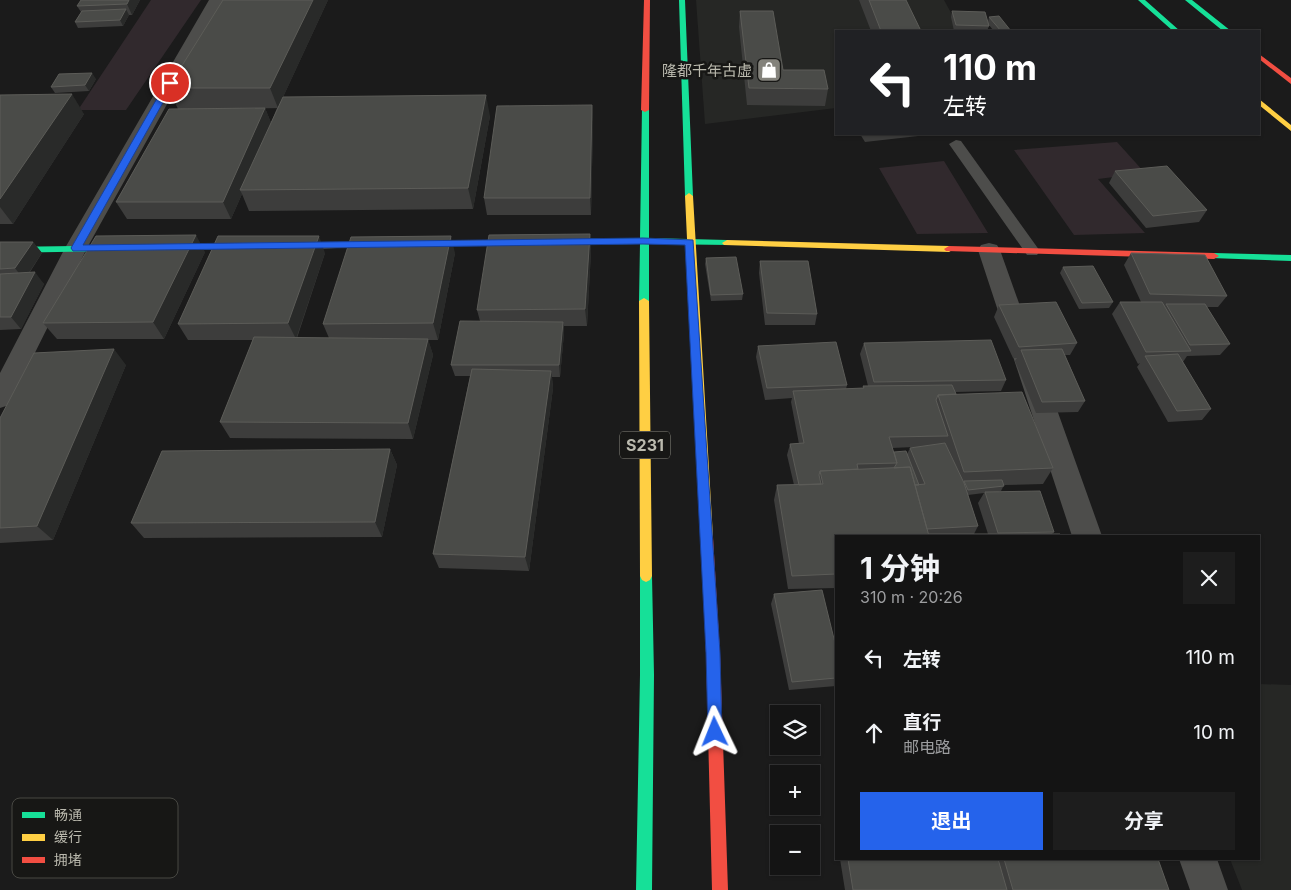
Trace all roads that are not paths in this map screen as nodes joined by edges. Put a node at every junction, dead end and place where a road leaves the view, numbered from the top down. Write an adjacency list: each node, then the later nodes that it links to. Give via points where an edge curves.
1 (216, 0): 15 (street)
2 (647, 0): 13 (main road, S231)
3 (682, 0): 14 (main road)
4 (1141, 0): 6 (main road)
5 (1188, 0): 7 (main road)
6 (1177, 30)
7 (1226, 30)
8 (1260, 57): 9 (main road)
9 (1291, 82)
10 (1260, 102): 11 (main road)
11 (1291, 129)
12 (956, 144): 18 (lane)
13 (643, 241): 14 (main road); 15 (main road); 23 (main road, S231, via 647,675)
14 (690, 242): 17 (main road); 24 (main road, via 713,653)
15 (76, 248): 16 (main road); 20 (street)
16 (0, 250)
17 (989, 250): 18 (main road); 21 (street)
18 (1032, 251): 19 (main road)
19 (1291, 258)
20 (0, 398)
21 (1086, 535)
22 (1198, 860): 25 (street)
23 (644, 890)
24 (720, 890)
25 (1209, 890)

